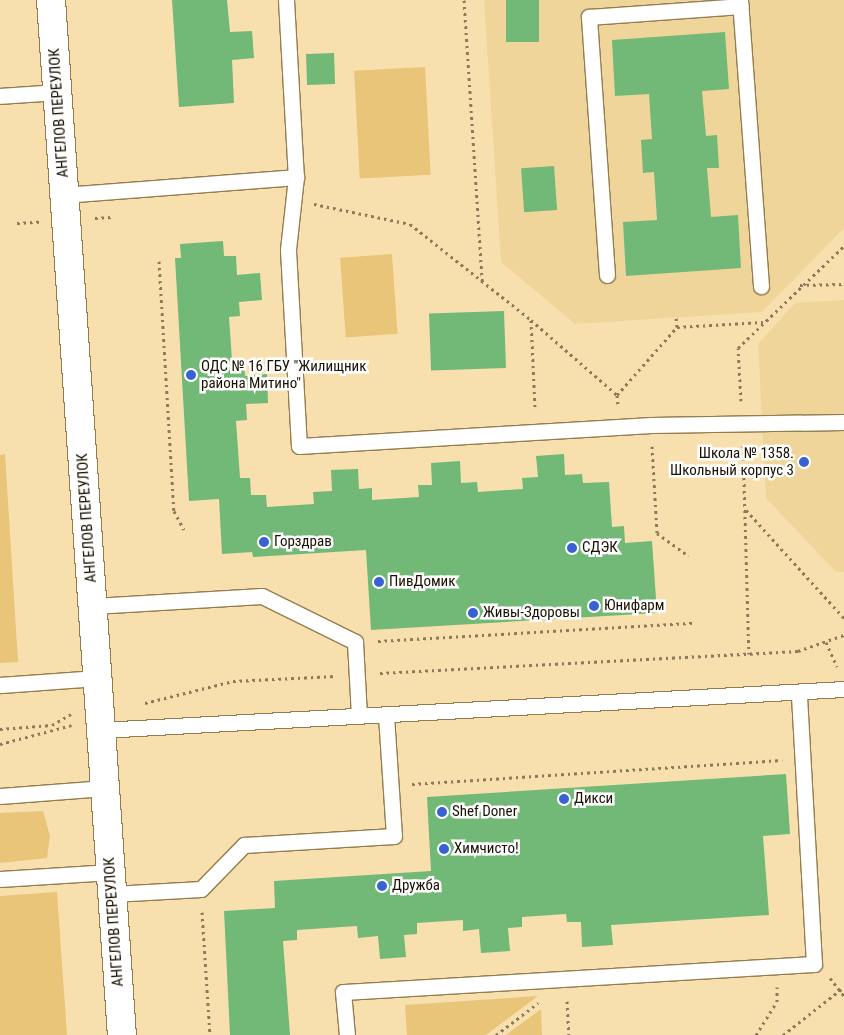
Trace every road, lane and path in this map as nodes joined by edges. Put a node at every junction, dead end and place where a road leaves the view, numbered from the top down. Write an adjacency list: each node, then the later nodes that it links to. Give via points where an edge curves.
1 (51, 0): 5 (street, АНГЕЛОВ ПЕРЕУЛОК)
2 (286, 0): 7 (lane)
3 (464, 0): 17 (path)
4 (741, 3): 16 (lane, via 588,17); 20 (lane)
5 (58, 92): 6 (lane); 8 (street, АНГЕЛОВ ПЕРЕУЛОК)
6 (0, 96)
7 (296, 177): 8 (lane); 9 (lane)
8 (64, 194): 34 (street, АНГЕЛОВ ПЕРЕУЛОК)
9 (294, 200): 17 (path, via 410,224); 30 (lane, via 288,250 299,446)
10 (112, 217): 11 (path)
11 (87, 219)
12 (48, 222): 13 (path)
13 (17, 224)
14 (844, 246): 18 (path)
15 (160, 261): 32 (path, via 174,511)
16 (607, 275)
17 (482, 281): 22 (path)
18 (800, 284): 19 (path); 23 (path)
19 (844, 284)
20 (760, 286)
21 (676, 317): 24 (path)
22 (531, 320): 25 (path); 30 (path)
23 (763, 322): 24 (path); 29 (path, via 738,348)
24 (677, 327): 25 (path)
25 (617, 395): 28 (path)
26 (844, 422): 29 (lane)
27 (651, 425): 28 (lane); 29 (lane); 33 (path, via 657,533)
28 (619, 427): 30 (lane)
29 (742, 427): 31 (path)
30 (537, 432)
31 (746, 510): 35 (path); 40 (path)
32 (184, 530)
33 (689, 556)
34 (93, 606): 38 (lane, via 262,596); 43 (street, АНГЕЛОВ ПЕРЕУЛОК)
35 (844, 618)
36 (693, 623): 38 (path)
37 (844, 635): 39 (path)
38 (354, 642): 41 (lane)
39 (826, 642): 40 (path, via 798,651); 42 (path)
40 (750, 654): 41 (path)
41 (356, 674): 47 (path, via 233,681); 50 (lane)
42 (840, 674)
43 (98, 678): 44 (lane); 52 (street, АНГЕЛОВ ПЕРЕУЛОК)
44 (0, 685)
45 (844, 689): 46 (lane)
46 (799, 692): 49 (lane); 53 (lane)
47 (146, 703)
48 (74, 712): 51 (path, via 52,725)
49 (386, 714): 50 (lane); 54 (lane)
50 (359, 716): 52 (lane)
51 (0, 729)
52 (101, 730): 55 (street, АНГЕЛОВ ПЕРЕУЛОК)
53 (803, 759): 54 (path); 60 (lane, via 814,964)
54 (391, 785): 59 (lane, via 394,836 244,845)
55 (105, 788): 56 (lane); 58 (street, АНГЕЛОВ ПЕРЕУЛОК)
56 (0, 796)
57 (0, 880): 58 (lane)
58 (112, 883): 59 (lane); 63 (street, АНГЕЛОВ ПЕРЕУЛОК)
59 (201, 889): 64 (path)
60 (776, 966): 61 (lane); 68 (path, via 777,1002)
61 (566, 980): 65 (lane, via 344,992); 66 (path); 67 (path)
62 (844, 987): 69 (path)
63 (122, 1035)
64 (210, 1035)
65 (347, 1035)
66 (496, 1035)
67 (569, 1035)
68 (756, 1035)
69 (783, 1035)

